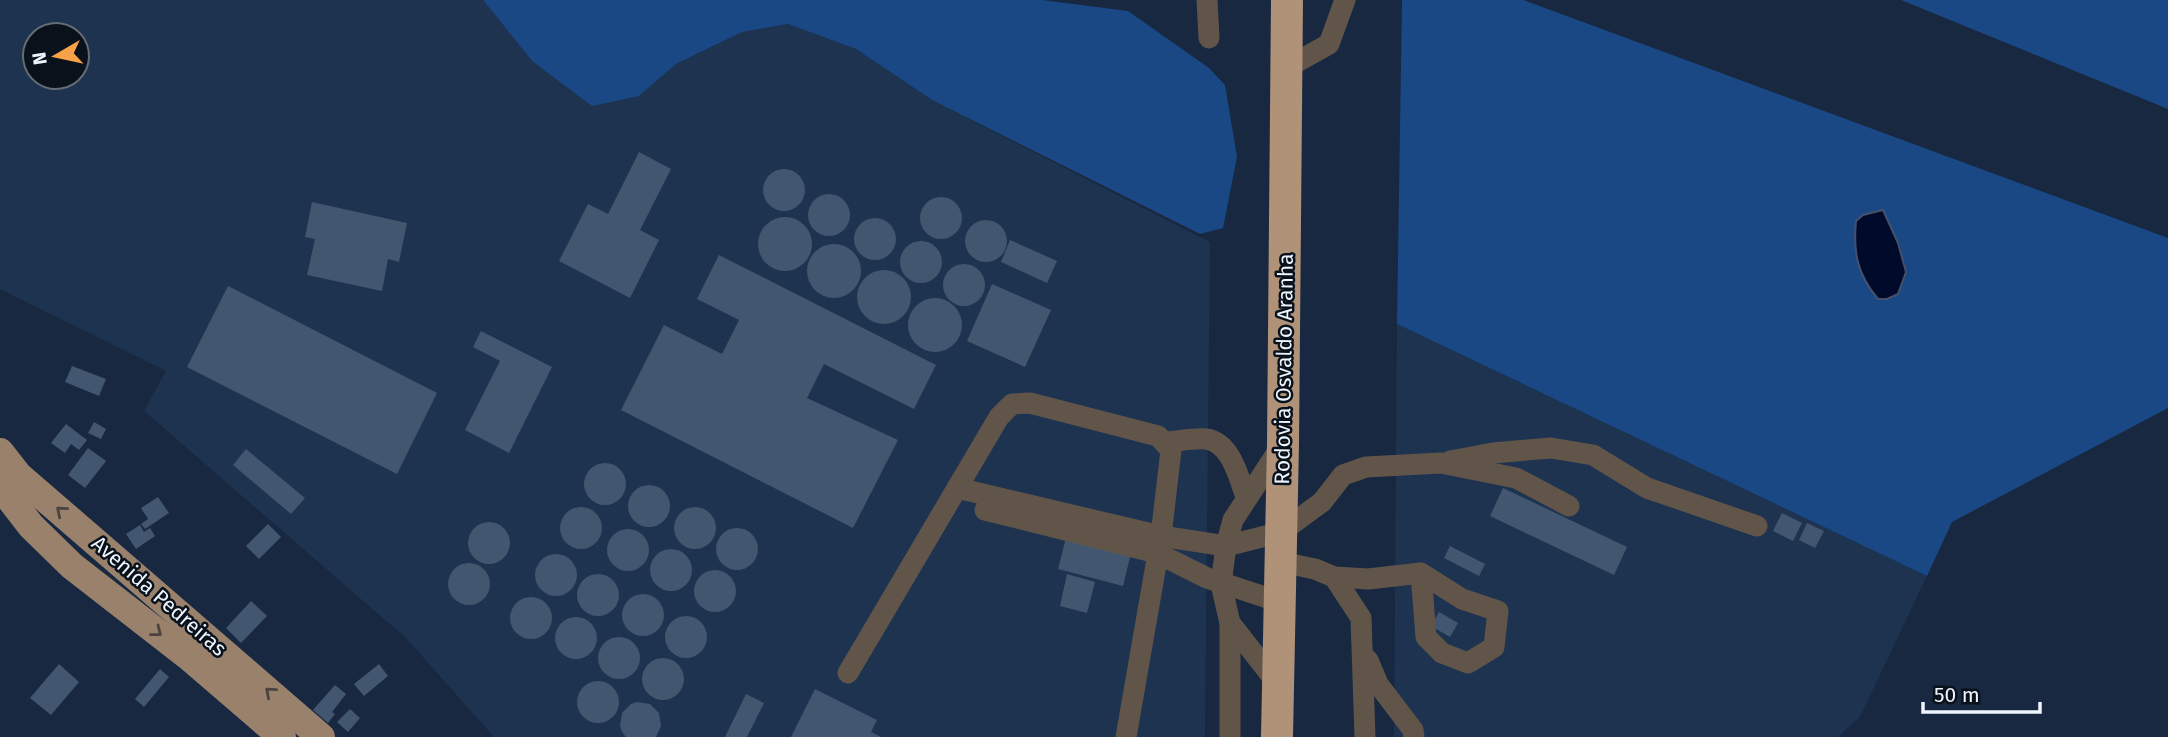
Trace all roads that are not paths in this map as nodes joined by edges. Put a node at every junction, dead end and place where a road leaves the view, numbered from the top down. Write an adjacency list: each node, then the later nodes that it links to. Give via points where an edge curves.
1 (1207, 0): 4 (street)
2 (1287, 0): 5 (highway, Rodovia Osvaldo Aranha)
3 (1345, 0): 5 (street, via 1329,44)
4 (1209, 38)
5 (1286, 68): 7 (highway, Rodovia Osvaldo Aranha)
6 (1166, 442): 11 (street, via 1158,436 1030,403 1012,404 999,417); 12 (street, via 1207,439 1217,443 1234,463); 15 (street, via 1171,450)
7 (1283, 443): 12 (street); 17 (highway, Rodovia Osvaldo Aranha)
8 (0, 452): 19 (main road, Avenida Pedreiras, one-way to 8, via 19,475)
9 (1441, 463): 13 (street, via 1516,478); 14 (street, via 1551,448 1593,455 1647,488); 17 (street, via 1367,467 1343,475)
10 (0, 486): 22 (main road, Avenida Pedreiras, via 31,526 72,566)
11 (953, 494): 15 (street); 26 (street)
12 (1246, 498): 16 (street, via 1233,520)
13 (1569, 506)
14 (1757, 526)
15 (1159, 545): 16 (street); 21 (street); 30 (street)
16 (1226, 546): 17 (street); 21 (street)
17 (1281, 547): 20 (street); 23 (highway, Rodovia Osvaldo Aranha)
18 (1420, 573): 18 (street, via 1462,599 1498,611 1494,647 1468,663 1441,653 1426,638); 20 (street)
19 (133, 574): 22 (main road); 29 (main road, Avenida Pedreiras, one-way to 19)
20 (1334, 578): 25 (street, via 1361,618)
21 (1220, 584): 23 (street); 24 (street)
22 (115, 598): 28 (main road, Avenida Pedreiras, one-way to 28)
23 (1280, 602): 27 (highway, Rodovia Osvaldo Aranha)
24 (1230, 623): 27 (street); 31 (street)
25 (1363, 648): 33 (street); 34 (street, via 1378,684)
26 (848, 673)
27 (1278, 684): 32 (highway, Rodovia Osvaldo Aranha)
28 (282, 737)
29 (321, 737)
30 (1126, 737)
31 (1230, 737)
32 (1277, 737)
33 (1365, 737)
34 (1414, 737)

